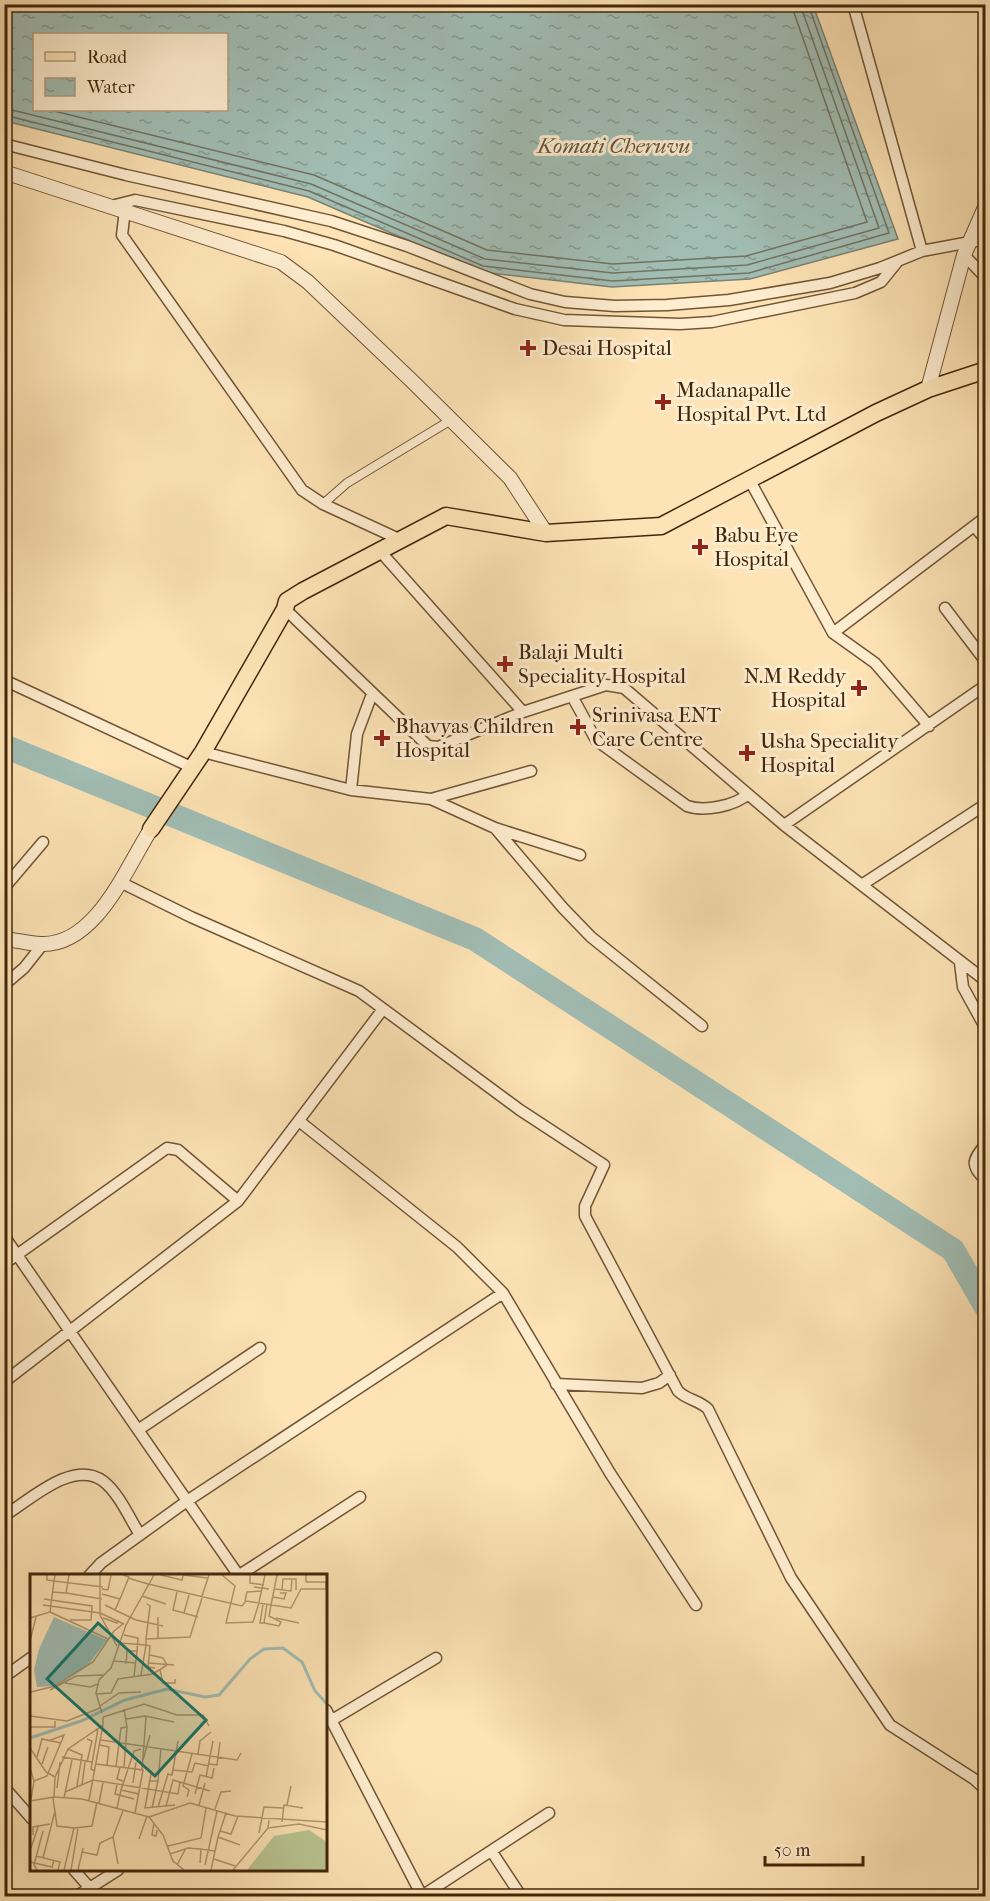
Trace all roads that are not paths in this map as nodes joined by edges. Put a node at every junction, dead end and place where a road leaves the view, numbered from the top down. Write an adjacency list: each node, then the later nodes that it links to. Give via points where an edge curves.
1 (853, 4): 8 (street)
2 (4, 144): 9 (street, via 331,221 530,294 565,302 646,306 729,300 830,282)
3 (4, 172): 5 (street)
4 (986, 205): 7 (street)
5 (118, 208): 9 (street, via 135,200 284,231 526,313 564,320 712,322 855,293 881,282); 13 (street, via 281,262 308,282); 15 (street, via 122,234 302,490)
6 (986, 239): 7 (street)
7 (966, 249): 8 (street); 10 (street); 12 (street)
8 (922, 251): 9 (street)
9 (898, 261)
10 (986, 279)
11 (985, 372): 12 (main road)
12 (928, 389): 14 (main road)
13 (451, 420): 15 (street, via 347,483); 18 (street, via 510,478)
14 (749, 479): 18 (main road, via 661,526); 24 (street)
15 (323, 504): 19 (street)
16 (986, 517): 17 (street)
17 (974, 526): 20 (street); 24 (street)
18 (546, 533): 19 (main road, via 446,516)
19 (401, 540): 21 (main road)
20 (986, 540)
21 (379, 550): 23 (main road, via 287,601); 30 (street)
22 (945, 608): 25 (street)
23 (285, 609): 28 (street); 32 (main road)
24 (833, 633): 31 (street, via 875,663)
25 (986, 662)
26 (4, 680): 33 (street)
27 (986, 685): 31 (street)
28 (372, 694): 30 (street, via 422,742 438,747); 35 (street, via 357,734)
29 (572, 696): 30 (street); 36 (street, via 606,685 624,688); 36 (street, via 596,740 687,806 702,808 734,802)
30 (523, 712)
31 (929, 726): 39 (street)
32 (203, 752): 33 (main road); 35 (street)
33 (190, 769): 41 (main road)
34 (531, 771): 37 (street)
35 (351, 790): 37 (street)
36 (748, 794): 39 (street)
37 (431, 799): 40 (street)
38 (986, 804): 45 (street)
39 (784, 825): 45 (street)
40 (495, 828): 43 (street); 53 (street, via 591,937)
41 (151, 829): 44 (street)
42 (43, 843): 46 (street)
43 (580, 855)
44 (120, 882): 48 (street, via 81,932); 52 (street, via 359,991)
45 (863, 884): 49 (street)
46 (4, 888)
47 (4, 939): 48 (street)
48 (43, 944): 51 (street, via 24,969)
49 (960, 963): 50 (street); 54 (street, via 963,987)
50 (986, 981)
51 (4, 985)
52 (383, 1009): 55 (street); 65 (street, via 520,1110 604,1165 585,1206 585,1216)
53 (702, 1026)
54 (986, 1029)
55 (298, 1121): 58 (street); 62 (street, via 457,1247)
56 (986, 1144): 57 (street, via 972,1164)
57 (986, 1180)
58 (238, 1201): 60 (street, via 178,1150 167,1148); 63 (street)
59 (4, 1236): 60 (street)
60 (17, 1255): 61 (street); 63 (street)
61 (4, 1264)
62 (503, 1293): 67 (street); 70 (street)
63 (70, 1332): 66 (street); 68 (street)
64 (260, 1348): 68 (street)
65 (670, 1375): 67 (street, via 642,1388); 82 (street, via 686,1398 708,1409 791,1578 890,1725)
66 (4, 1382)
67 (556, 1384): 76 (street)
68 (138, 1430): 70 (street)
69 (360, 1497): 75 (street)
70 (188, 1501): 72 (street); 74 (street)
71 (4, 1516): 72 (street, via 68,1476 83,1474 109,1486)
72 (140, 1535): 73 (street)
73 (90, 1574)
74 (237, 1574)
75 (240, 1574)
76 (696, 1605)
77 (30, 1658): 79 (street)
78 (436, 1658): 80 (street)
79 (4, 1677)
80 (328, 1715): 90 (street)
81 (4, 1787): 84 (street)
82 (986, 1790)
83 (549, 1813): 85 (street)
84 (30, 1817)
85 (492, 1852): 90 (street); 91 (street)
86 (76, 1871): 88 (street)
87 (114, 1871): 88 (street)
88 (89, 1887): 89 (street)
89 (77, 1896)
90 (422, 1896)
91 (521, 1896)

